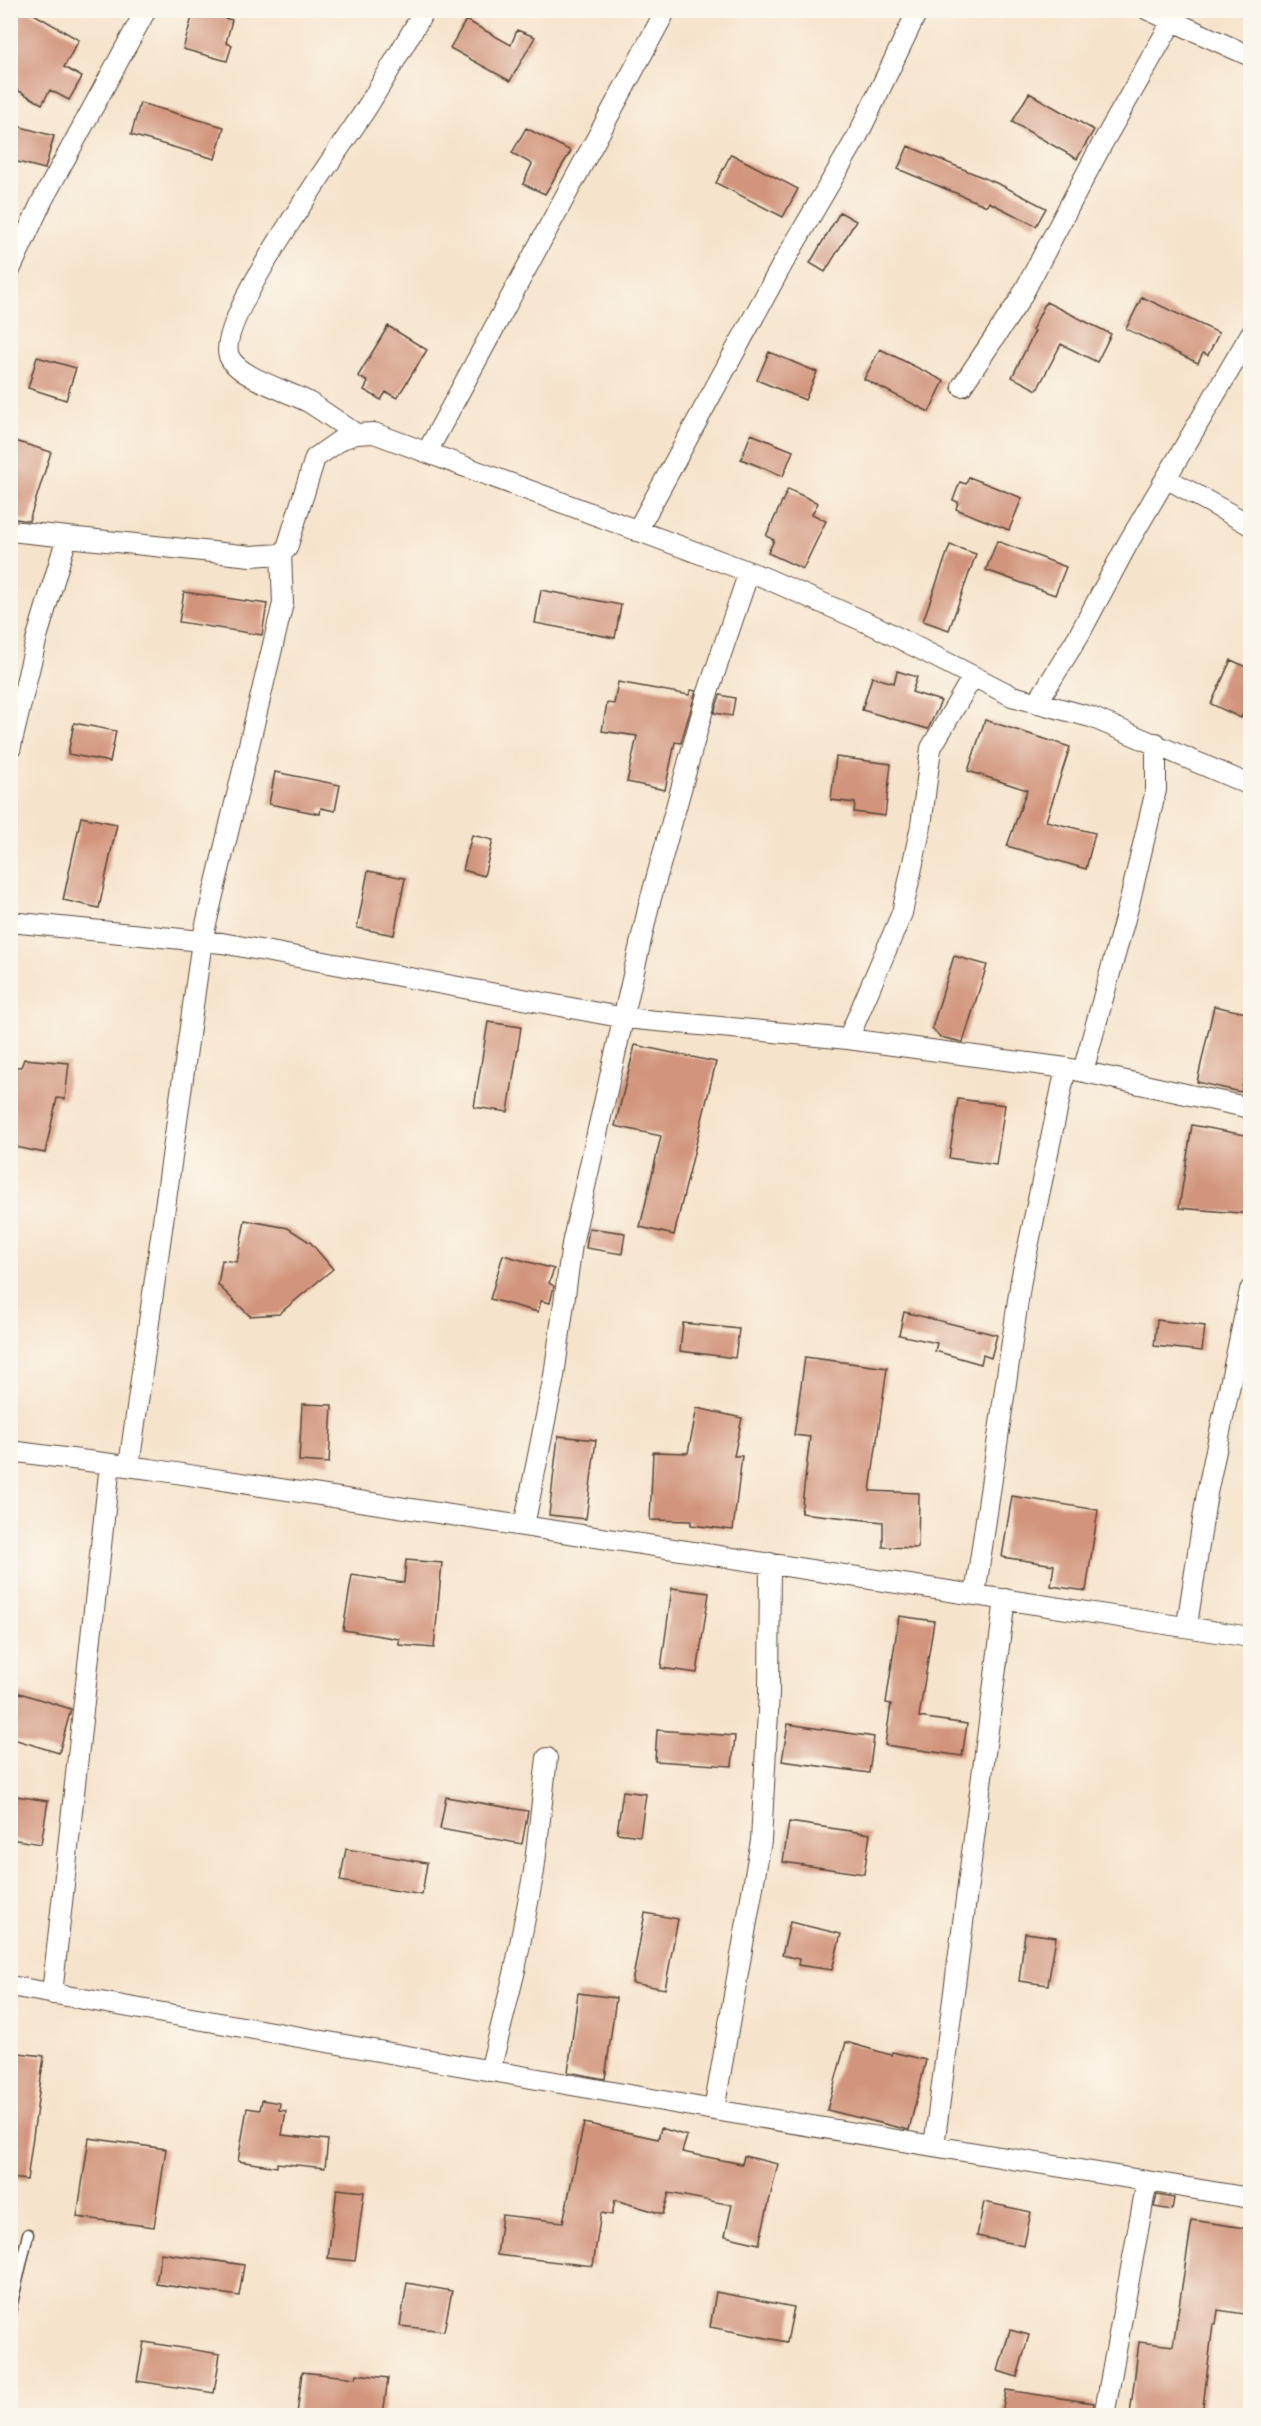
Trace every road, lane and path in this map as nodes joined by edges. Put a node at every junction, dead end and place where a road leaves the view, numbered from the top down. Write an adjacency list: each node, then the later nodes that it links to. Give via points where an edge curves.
1 (146, 10): 8 (street, via 42,201)
2 (425, 10): 11 (street, via 296,212 240,311 226,345 230,358 240,369 309,402)
3 (666, 10): 12 (street)
4 (918, 10): 16 (street, via 857,137 782,265)
5 (1148, 10): 6 (street)
6 (1173, 20): 7 (street); 10 (street, via 1019,301)
7 (1251, 56)
8 (10, 270)
9 (1251, 335): 13 (street)
10 (962, 386)
11 (356, 434): 12 (street, via 374,433); 18 (street, via 315,458 287,548)
12 (427, 452): 16 (street)
13 (1166, 478): 14 (street); 21 (street)
14 (1251, 525)
15 (10, 531): 17 (street)
16 (637, 531): 19 (street)
17 (67, 537): 18 (street, via 251,556); 23 (street, via 37,637)
18 (281, 554): 26 (street, via 283,603)
19 (749, 572): 20 (street, via 877,627); 27 (street, via 706,695 649,905)
20 (973, 676): 21 (street, via 1012,696); 28 (street, via 931,748 921,826 902,913)
21 (1037, 703): 22 (street, via 1091,717)
22 (1156, 743): 24 (street); 29 (street, via 1156,790 1129,904)
23 (10, 750)
24 (1251, 785)
25 (10, 922): 26 (street)
26 (202, 941): 27 (street); 33 (street)
27 (625, 1018): 28 (street); 34 (street, via 572,1244 554,1376)
28 (848, 1039): 29 (street)
29 (1075, 1070): 30 (street); 36 (street, via 1021,1280)
30 (1251, 1108)
31 (1251, 1290): 38 (street, via 1207,1493)
32 (10, 1451): 33 (street)
33 (120, 1465): 34 (street); 42 (street)
34 (524, 1526): 35 (street)
35 (771, 1563): 36 (street); 44 (street, via 761,1841)
36 (975, 1594): 37 (street)
37 (1005, 1599): 38 (street); 45 (street)
38 (1186, 1625): 39 (street)
39 (1251, 1637)
40 (547, 1758): 43 (street, via 534,1871)
41 (10, 1986): 42 (street)
42 (52, 1994): 43 (street)
43 (490, 2071): 44 (street)
44 (714, 2110): 45 (street)
45 (934, 2146): 46 (street)
46 (1147, 2181): 47 (street); 50 (street)
47 (1251, 2198)
48 (28, 2234): 49 (lane)
49 (10, 2312)
50 (1104, 2415)

